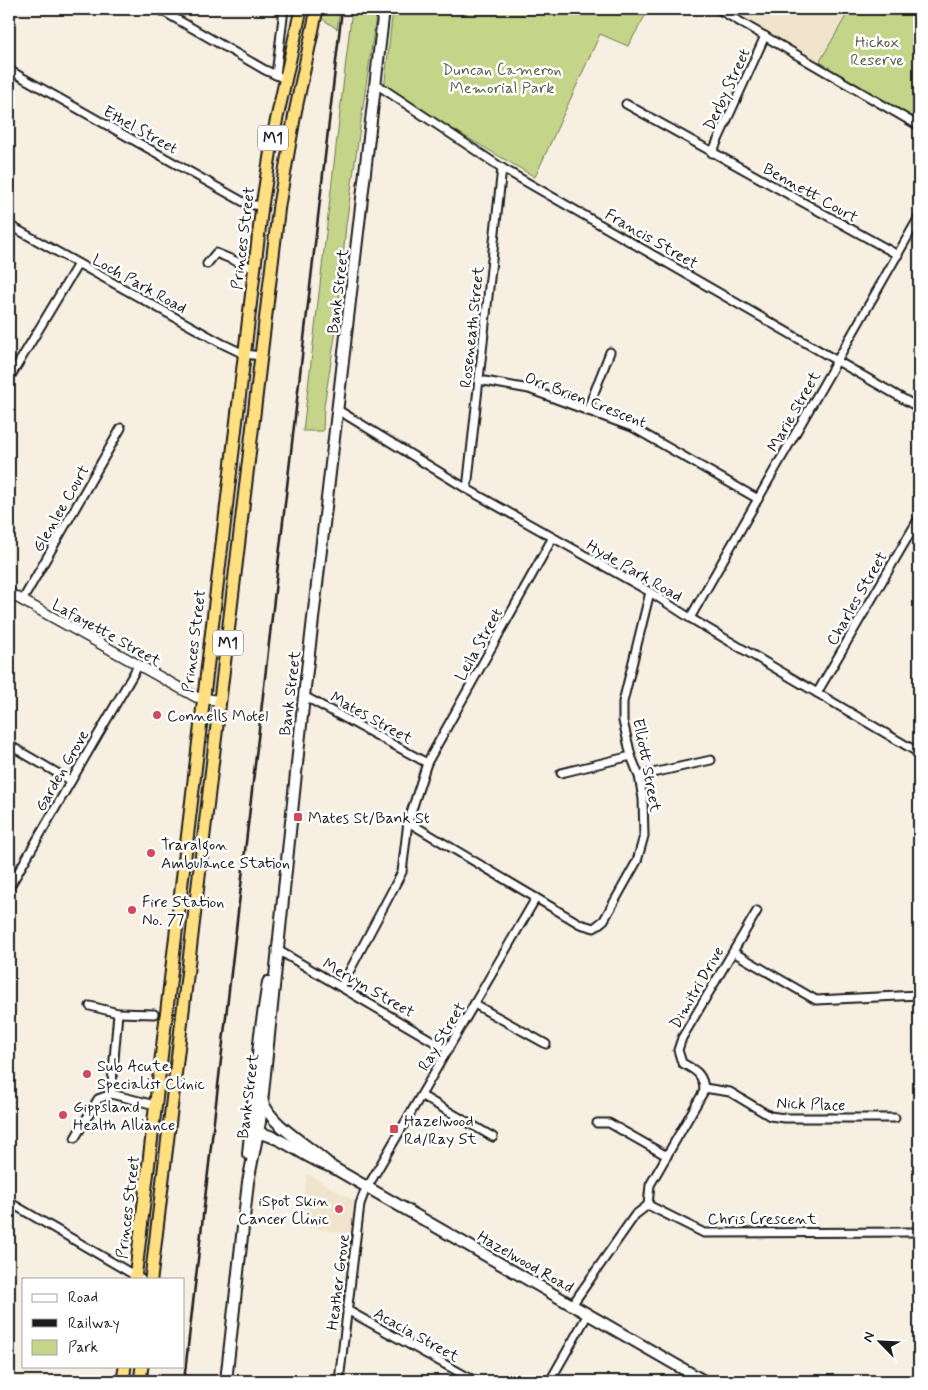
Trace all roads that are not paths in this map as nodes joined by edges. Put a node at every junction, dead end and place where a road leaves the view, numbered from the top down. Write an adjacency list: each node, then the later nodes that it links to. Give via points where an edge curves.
1 (159, 9): 9 (street)
2 (284, 9): 9 (street)
3 (301, 9): 9 (highway, Princes Street / M1)
4 (317, 9): 10 (highway, Princes Street / M1)
5 (384, 9): 11 (main road, Bank Street)
6 (718, 9): 7 (street)
7 (765, 36): 13 (street); 14 (street, Derby Street)
8 (9, 70): 16 (street, Ethel Street, via 247,204)
9 (281, 77): 10 (highway); 16 (highway, Princes Street / M1)
10 (301, 83): 25 (highway, Princes Street / M1, via 279,205)
11 (376, 84): 15 (street, Francis Street); 30 (main road, Bank Street)
12 (626, 104): 14 (street, Bennett Court)
13 (919, 126)
14 (712, 153): 19 (street, Bennett Court)
15 (502, 168): 26 (street, Francis Street); 28 (street, Roseneath Street)
16 (262, 206): 22 (highway, Princes Street / M1)
17 (919, 217): 19 (street, Marie Street)
18 (9, 225): 20 (street, Loch Park Road)
19 (898, 255): 26 (street, Marie Street)
20 (78, 264): 24 (street, Loch Park Road); 27 (street)
21 (207, 264): 22 (street, via 216,253)
22 (255, 269): 24 (highway, Princes Street / M1)
23 (610, 352): 31 (street)
24 (244, 354): 25 (street, Loch Park Road); 44 (highway, Princes Street / M1)
25 (262, 356): 45 (highway, Princes Street / M1)
26 (837, 361): 29 (street, Francis Street); 34 (street, Marie Street)
27 (9, 379)
28 (479, 380): 31 (street, Orr Brien Crescent, via 529,389); 33 (street, Roseneath Street)
29 (919, 408)
30 (338, 410): 33 (street, Hyde Park Road); 43 (main road, Bank Street)
31 (587, 411): 34 (street, Orr Brien Crescent, via 632,427)
32 (121, 428): 39 (street, Glenlee Court)
33 (467, 489): 36 (street, Hyde Park Road)
34 (758, 499): 40 (street, Marie Street)
35 (919, 518): 42 (street, Charles Street)
36 (552, 539): 37 (street, Hyde Park Road); 50 (street, Leila Street)
37 (650, 592): 40 (street, Hyde Park Road); 48 (street, Elliott Street, via 623,702)
38 (9, 593): 39 (street, Lafayette Street)
39 (22, 601): 41 (street, Lafayette Street)
40 (690, 618): 42 (street, Hyde Park Road)
41 (138, 666): 44 (street, Lafayette Street); 53 (street, Garden Grove)
42 (817, 693): 47 (street, Hyde Park Road)
43 (304, 696): 50 (street, Mates Street); 58 (main road, Bank Street)
44 (203, 699): 45 (street, Lafayette Street); 72 (highway, Princes Street / M1)
45 (221, 701): 86 (highway, Princes Street / M1)
46 (9, 745): 53 (street)
47 (919, 753)
48 (631, 756): 51 (street); 52 (street, Elliott Street)
49 (710, 760): 52 (street)
50 (427, 763): 54 (street, Leila Street)
51 (561, 773)
52 (639, 776): 56 (street, Elliott Street, via 645,817 644,836 637,861 604,920 594,928 580,924)
53 (72, 781): 55 (street, Garden Grove)
54 (408, 822): 56 (street, Elliott Street); 60 (street, Leila Street, via 402,872)
55 (9, 888)
56 (536, 898): 62 (street, Ray Street)
57 (757, 911): 59 (street, Dimitri Drive)
58 (276, 949): 60 (street, Mervyn Street); 71 (main road, Bank Street); 76 (main road, via 262,1025)
59 (733, 952): 61 (street, via 816,1000); 68 (street, Dimitri Drive, via 678,1050 682,1063 698,1072)
60 (341, 987): 67 (street, Mervyn Street)
61 (919, 995)
62 (476, 1004): 66 (street); 67 (street, Ray Street)
63 (90, 1006): 64 (street)
64 (118, 1013): 65 (street); 69 (street)
65 (154, 1014)
66 (546, 1044)
67 (448, 1050): 70 (street, Ray Street)
68 (704, 1088): 73 (street, Nick Place, via 730,1092 770,1116); 79 (street)
69 (111, 1094): 72 (street); 78 (street, via 98,1099)
70 (422, 1096): 77 (street); 81 (street, Ray Street)
71 (262, 1100): 74 (main road); 76 (main road, Bank Street)
72 (155, 1105): 85 (highway, Princes Street / M1)
73 (895, 1118)
74 (274, 1121): 76 (main road); 80 (main road)
75 (598, 1123): 79 (street, via 609,1123)
76 (256, 1127): 80 (main road, via 317,1162); 94 (main road, Bank Street)
77 (493, 1137)
78 (75, 1138)
79 (667, 1156): 83 (street, via 650,1185)
80 (332, 1167): 81 (main road, Hazelwood Road)
81 (368, 1188): 87 (main road, Hazelwood Road); 88 (street, Heather Grove, via 360,1204)
82 (9, 1202): 85 (street)
83 (648, 1206): 84 (street, Chris Crescent, via 704,1233); 87 (street, via 635,1215)
84 (919, 1232)
85 (137, 1278)
86 (152, 1278)
87 (572, 1305): 89 (main road, Hazelwood Road)
88 (347, 1310): 95 (street, Heather Grove); 96 (street, Acacia Street)
89 (588, 1314): 97 (street); 98 (main road, Hazelwood Road)
90 (125, 1368): 92 (highway)
91 (142, 1368): 93 (highway)
92 (123, 1381)
93 (140, 1381)
94 (226, 1381)
95 (338, 1381)
96 (474, 1381)
97 (550, 1381)
98 (704, 1381)

